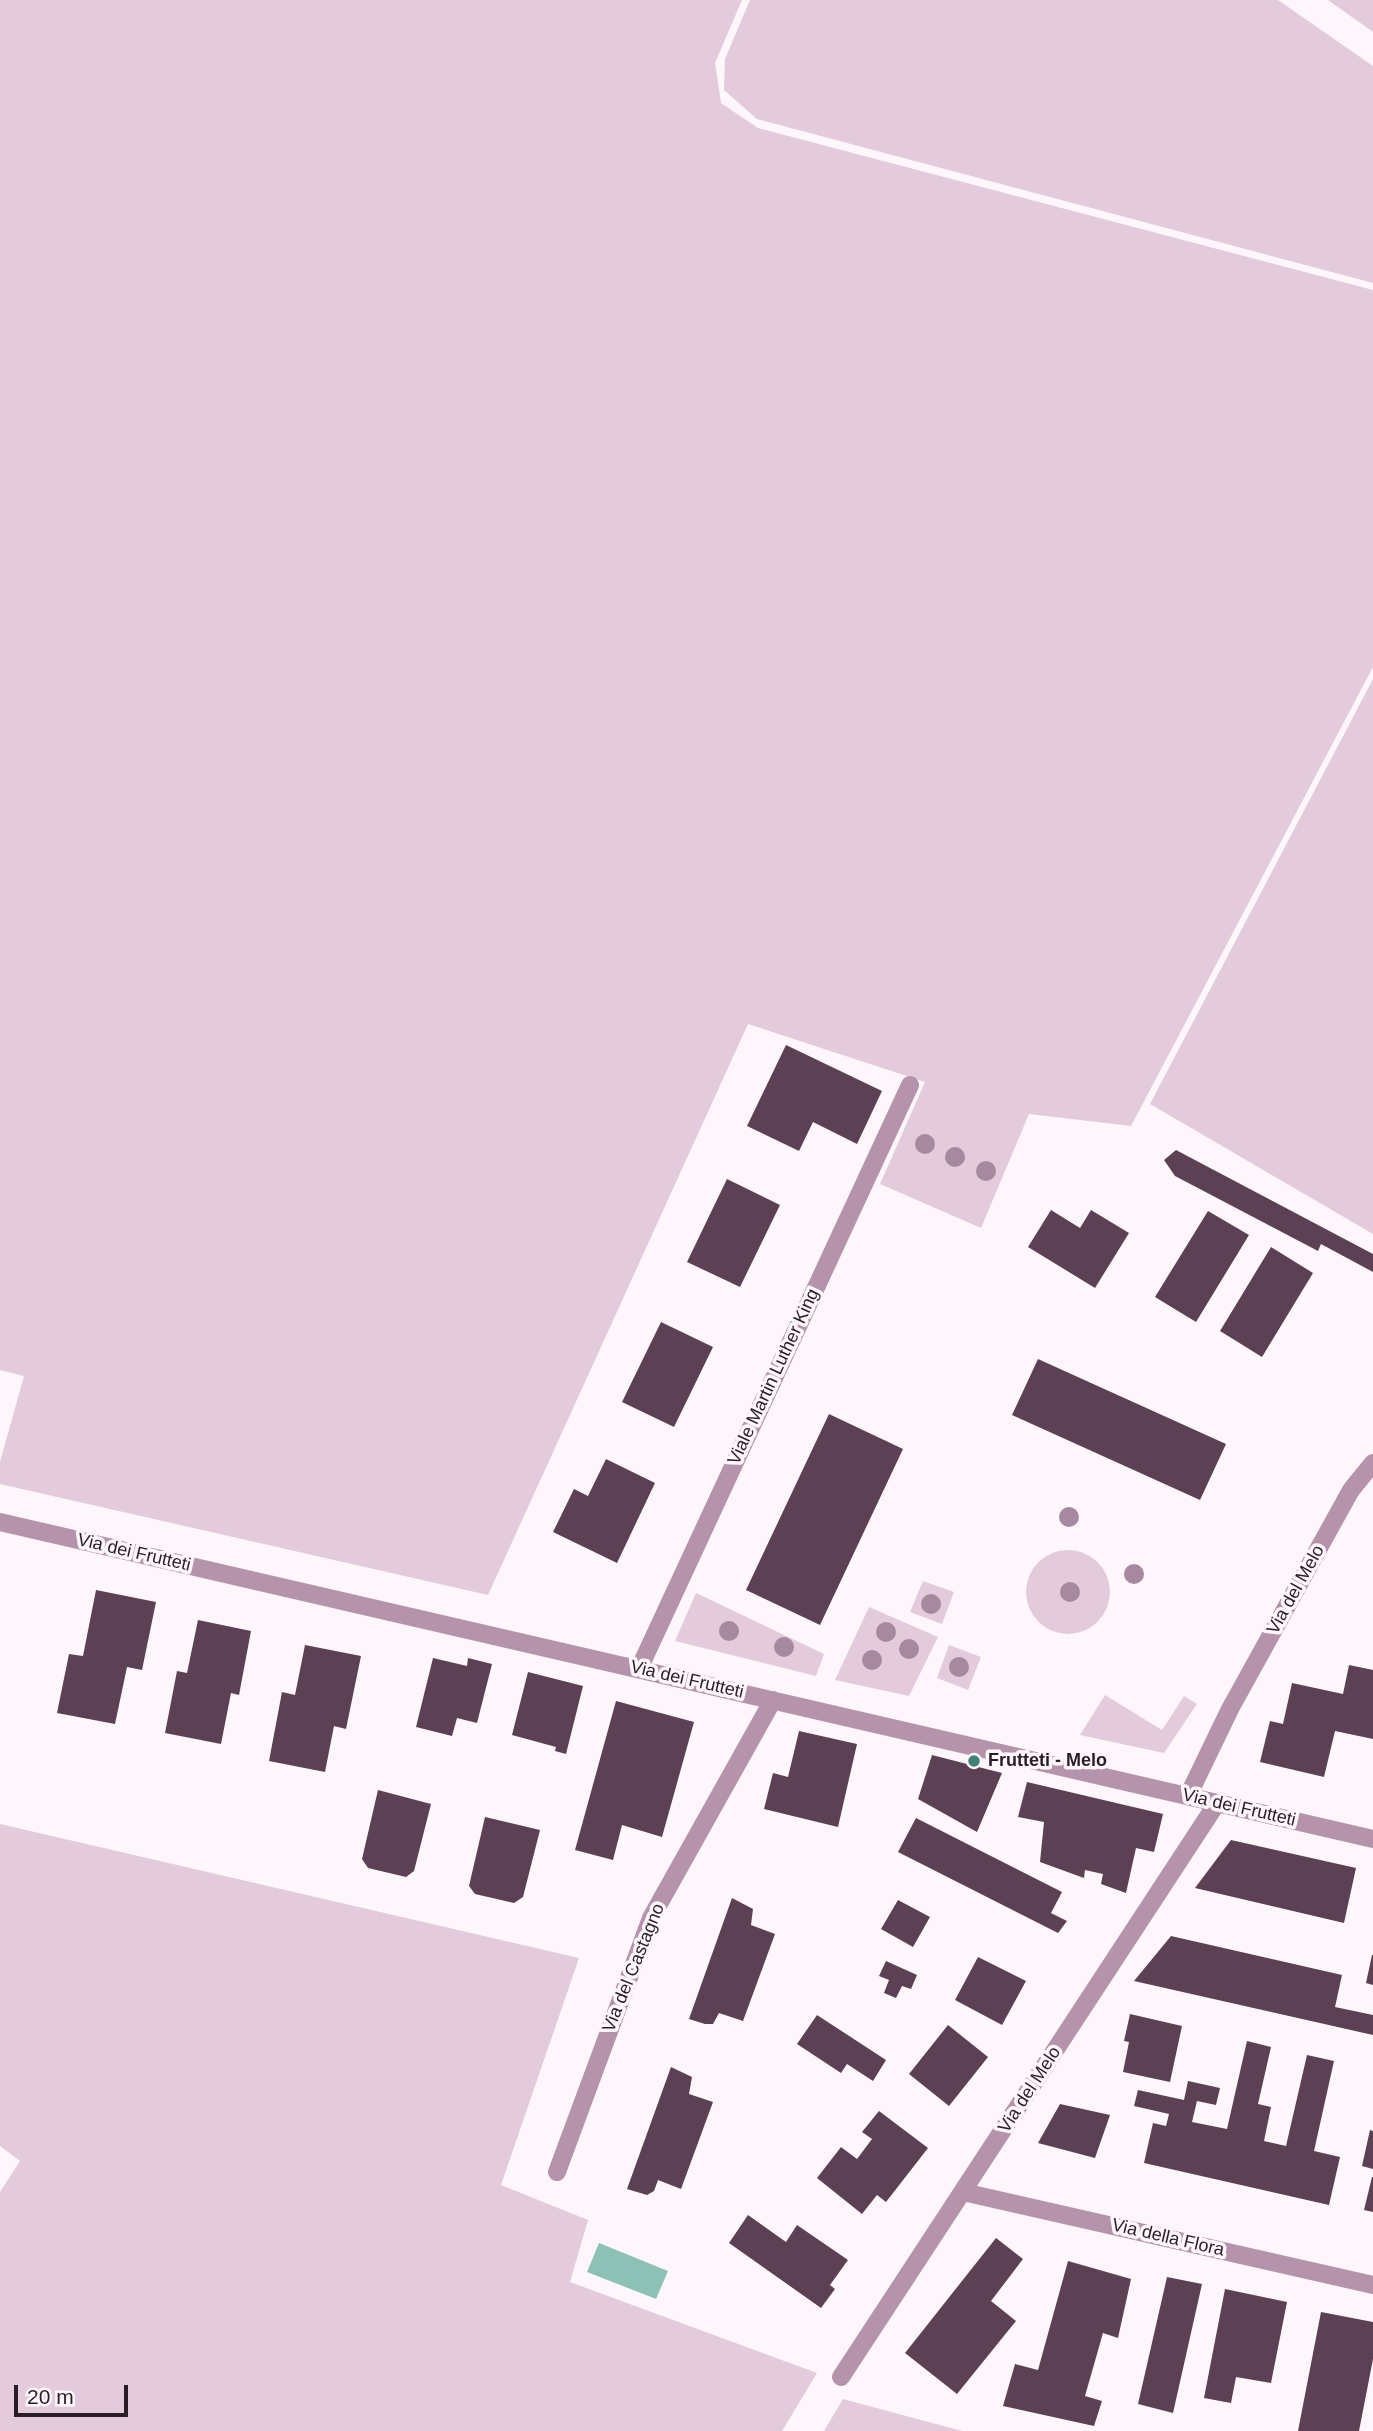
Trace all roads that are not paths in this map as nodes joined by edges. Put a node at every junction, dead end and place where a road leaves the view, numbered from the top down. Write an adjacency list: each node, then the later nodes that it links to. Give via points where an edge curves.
1 (910, 1085): 4 (street, Viale Martin Luther King)
2 (1373, 1463): 6 (street, Via del Melo, via 1350,1490 1230,1709)
3 (0, 1522): 4 (street, Via dei Frutteti)
4 (639, 1669): 5 (street, Via dei Frutteti)
5 (773, 1700): 6 (street, Via dei Frutteti); 9 (street, Via del Castagno, via 651,1918)
6 (1188, 1796): 7 (street, Via dei Frutteti)
7 (1217, 1803): 8 (street, Via dei Frutteti); 10 (street, Via del Melo)
8 (1373, 1839)
9 (557, 2172)
10 (963, 2192): 11 (street, Via della Flora); 12 (street, Via del Melo)
11 (1373, 2285)
12 (841, 2377)

